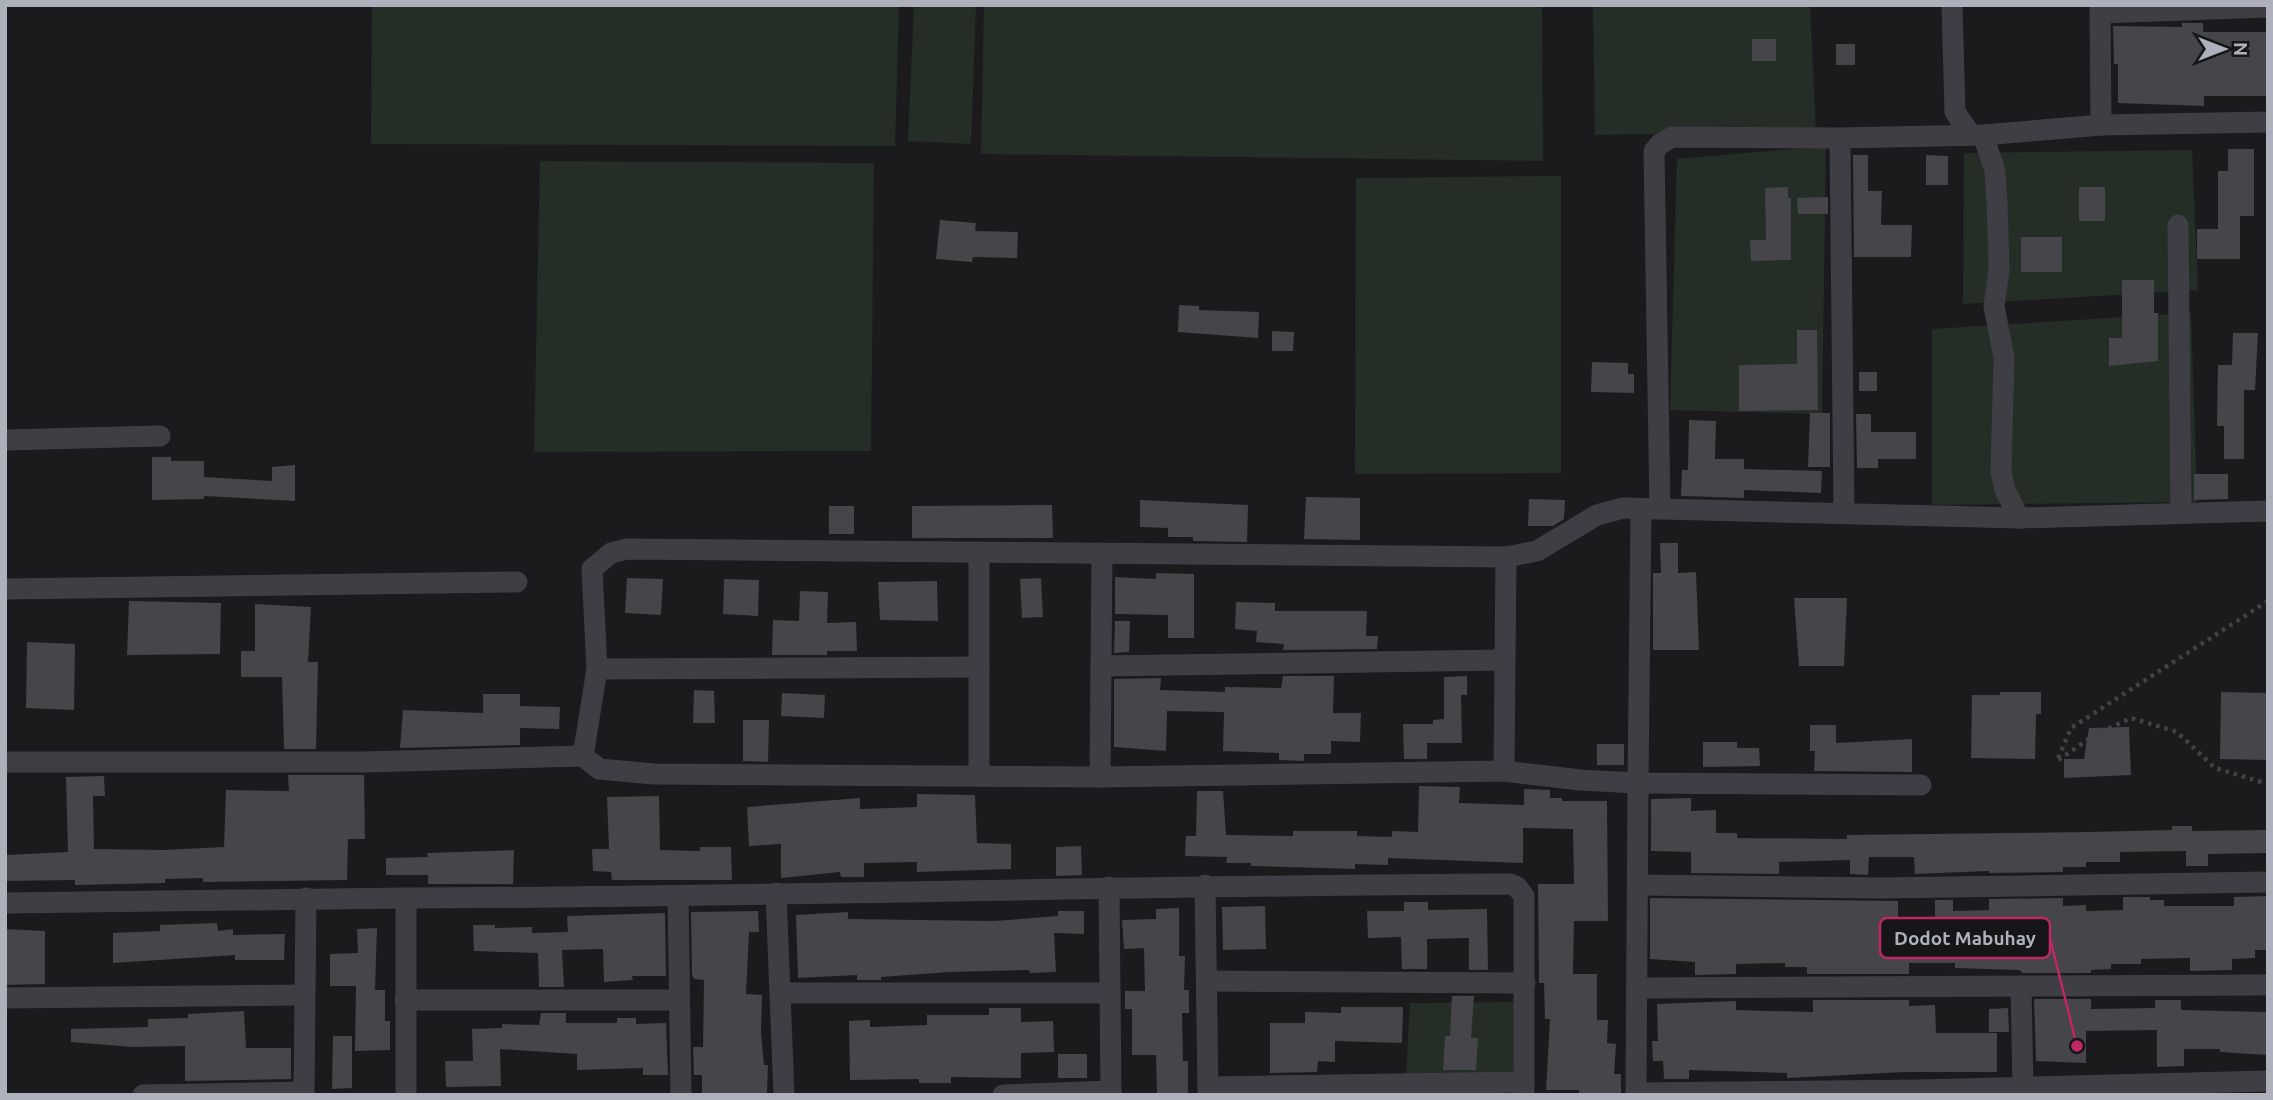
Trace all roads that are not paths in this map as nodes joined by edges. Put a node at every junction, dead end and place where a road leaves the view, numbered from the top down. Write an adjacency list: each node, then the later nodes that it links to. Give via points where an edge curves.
1 (1952, 5): 6 (street, via 1955,112)
2 (2268, 8): 3 (street)
3 (2100, 9): 5 (street)
4 (2268, 122): 5 (street)
5 (2101, 125): 6 (street)
6 (1977, 135): 7 (street); 15 (street, via 1992,156 1997,191 1999,270 1994,306 2004,370 2001,472)
7 (1840, 138): 11 (street, via 1672,137 1654,151); 14 (street)
8 (2178, 225): 13 (street)
9 (160, 436): 10 (street)
10 (5, 440)
11 (1651, 510): 14 (street); 18 (street, via 1610,510 1537,551); 30 (street)
12 (2268, 511): 13 (street)
13 (2182, 512): 15 (street)
14 (1844, 513): 15 (street)
15 (2019, 518)
16 (979, 552): 17 (street); 23 (street); 24 (street, via 611,552 592,569)
17 (1102, 553): 18 (street); 22 (street)
18 (1506, 557): 21 (street)
19 (517, 582): 20 (street)
20 (5, 589)
21 (1503, 660): 22 (street); 27 (street)
22 (1101, 666): 29 (street)
23 (979, 667): 24 (street); 28 (street)
24 (597, 669): 25 (street)
25 (583, 755): 26 (street, via 363,762); 28 (street, via 599,769 654,774)
26 (5, 762)
27 (1504, 771): 29 (street); 30 (street)
28 (979, 776): 29 (street)
29 (1100, 777)
30 (1637, 783): 31 (street); 34 (street)
31 (1921, 785)
32 (2268, 882): 34 (street, via 1882,888)
33 (1205, 885): 35 (street); 41 (street); 42 (street, via 1510,884 1524,896)
34 (1639, 886): 45 (street)
35 (1109, 887): 36 (street); 47 (street)
36 (776, 894): 37 (street); 46 (street)
37 (678, 897): 39 (street); 51 (street)
38 (306, 898): 39 (street); 40 (street); 48 (street)
39 (406, 898): 50 (street)
40 (5, 903)
41 (1207, 981): 42 (street); 57 (street)
42 (1525, 983): 53 (street)
43 (2268, 985): 44 (street)
44 (2021, 986): 45 (street); 54 (street)
45 (1637, 988): 63 (street)
46 (780, 993): 47 (street); 67 (street)
47 (1110, 993): 60 (street)
48 (304, 995): 49 (street); 62 (street)
49 (5, 998)
50 (405, 1000): 51 (street); 65 (street)
51 (679, 1000): 66 (street)
52 (2268, 1081): 56 (street)
53 (1524, 1088): 55 (street)
54 (2023, 1088): 56 (street); 59 (street)
55 (1433, 1089): 58 (street)
56 (2115, 1089)
57 (1208, 1091): 58 (street)
58 (1304, 1091)
59 (1921, 1092): 63 (street)
60 (1111, 1093): 68 (street)
61 (207, 1094): 62 (street); 64 (street)
62 (304, 1094)
63 (1636, 1094)
64 (143, 1095)
65 (406, 1095)
66 (681, 1095)
67 (784, 1095)
68 (1006, 1095)

